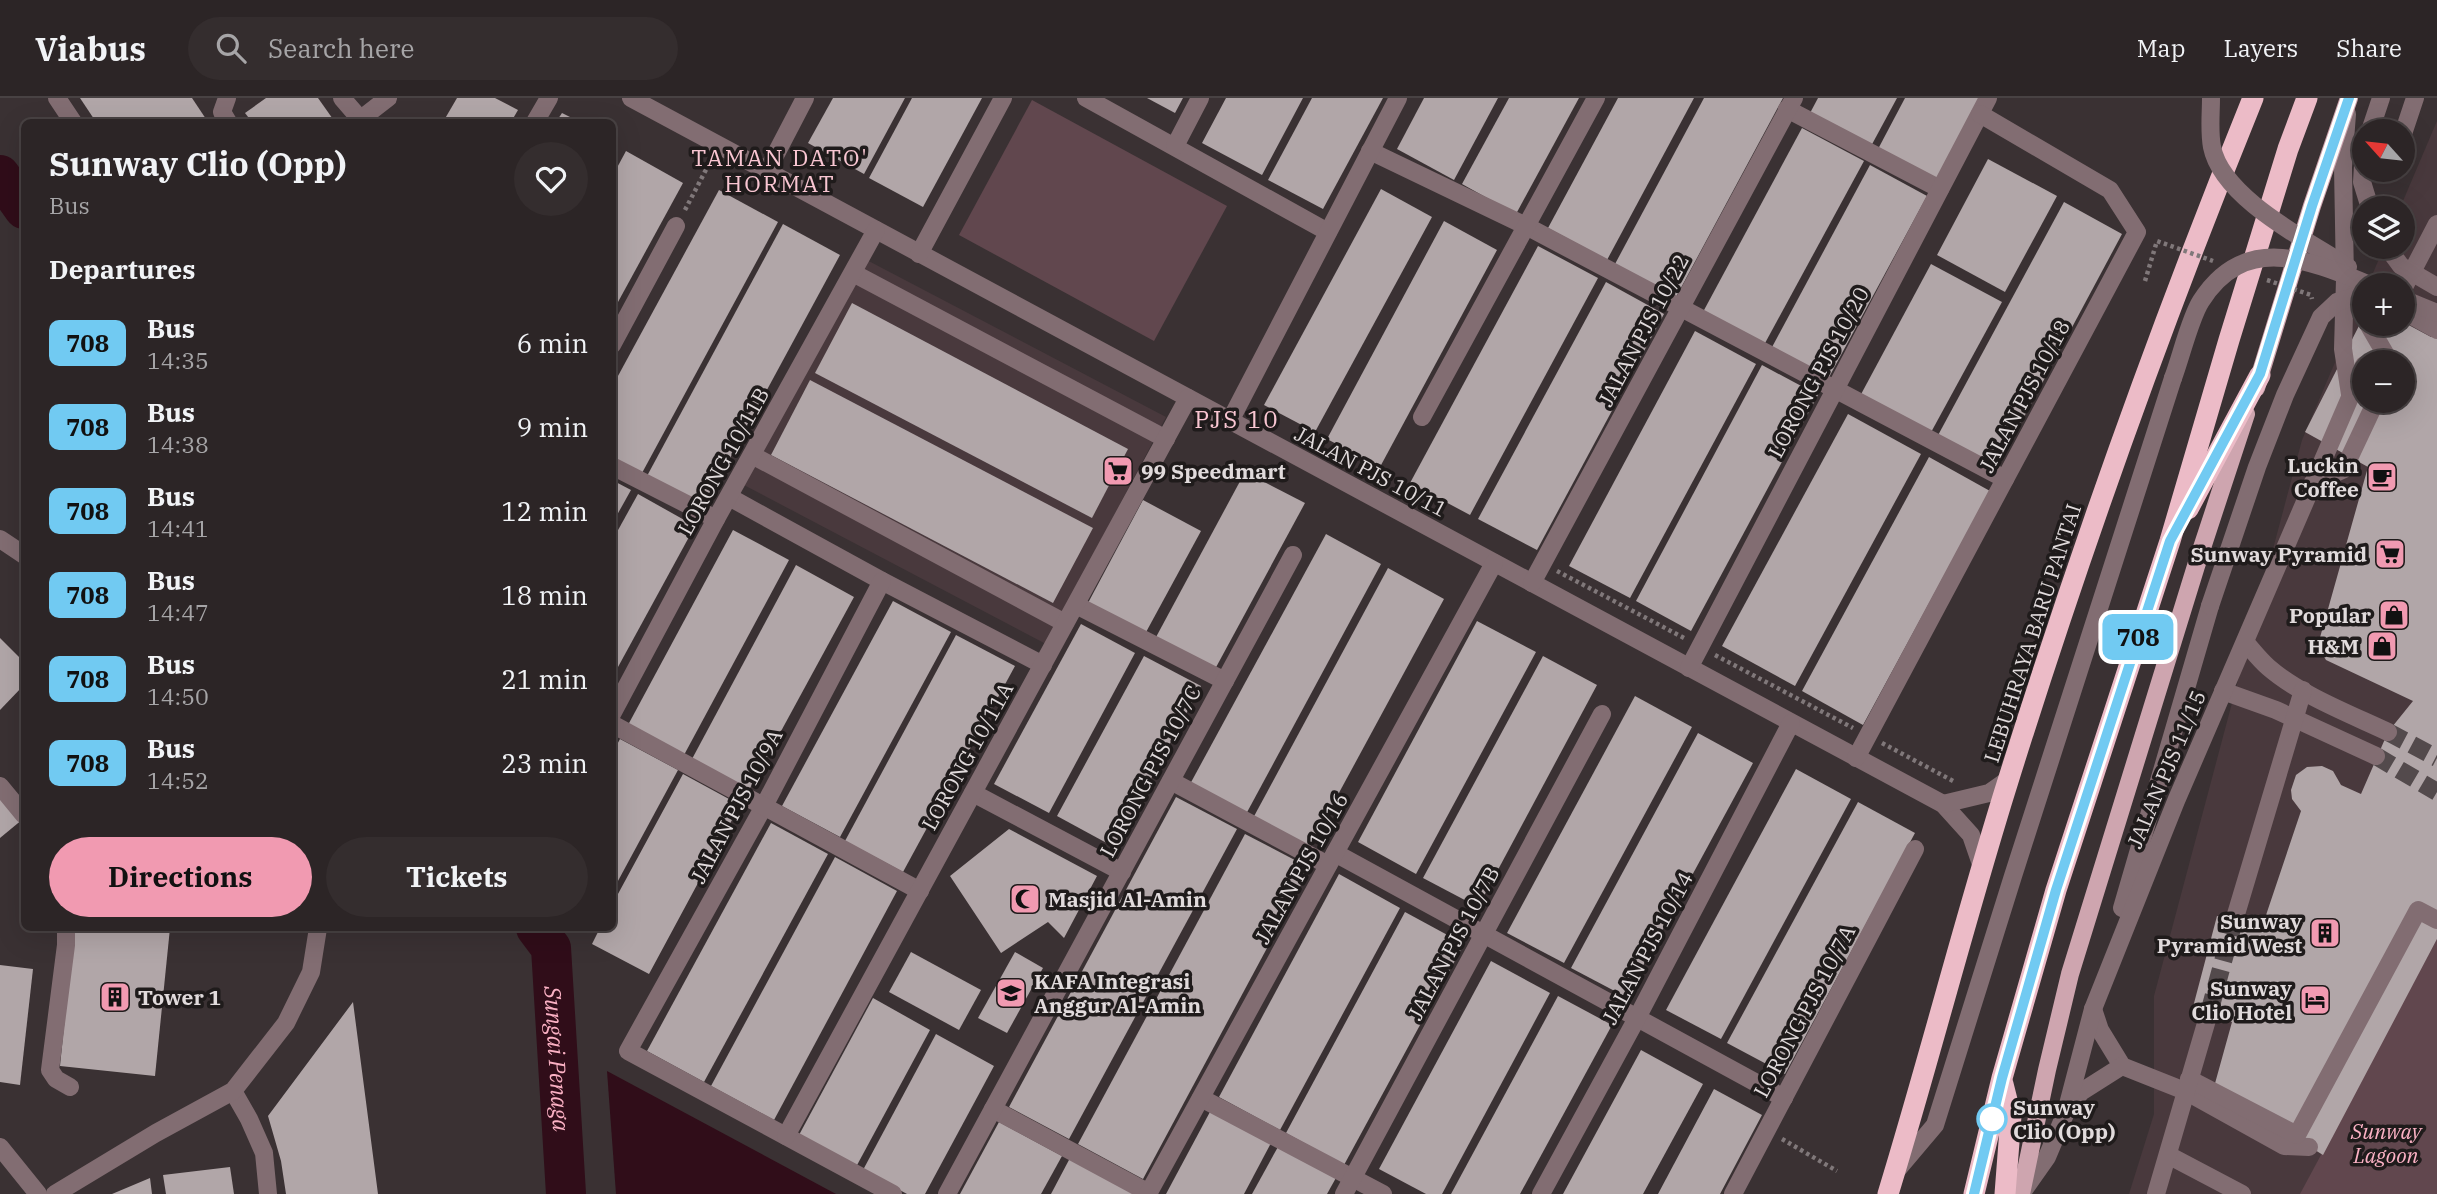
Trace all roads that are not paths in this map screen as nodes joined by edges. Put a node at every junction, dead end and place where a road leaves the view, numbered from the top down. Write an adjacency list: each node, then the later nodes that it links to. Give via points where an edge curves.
1 (57, 98): 21 (street)
2 (228, 98): 22 (street, via 222,112)
3 (342, 98): 23 (street)
4 (388, 98): 24 (street)
5 (549, 98): 25 (street)
6 (631, 98): 30 (street, JALAN PJS 10/11)
7 (805, 98): 30 (street)
8 (1003, 98): 37 (street)
9 (1086, 98): 28 (street)
10 (1200, 98): 28 (street)
11 (1398, 98): 29 (street)
12 (1596, 98): 34 (street)
13 (2211, 98): 40 (street, bridge, via 2212,149 2246,200)
14 (2253, 98): 96 (highway, LEBUHRAYA BARU PANTAI, via 2093,523)
15 (2307, 98): 74 (highway)
16 (2349, 98): 43 (street, via 2343,167); 58 (main road)
17 (2381, 98): 26 (street)
18 (2415, 98): 27 (street)
19 (1791, 104): 31 (street); 48 (street, JALAN PJS 10/22)
20 (1984, 106): 31 (street, LORONG PJS 10/20); 69 (street, JALAN PJS 10/18, via 2110,190 2137,232)
21 (71, 119)
22 (226, 119)
23 (358, 119)
24 (362, 119)
25 (538, 119)
26 (2374, 119)
27 (2408, 119)
28 (1175, 146): 36 (street)
29 (1370, 151): 34 (street); 36 (street)
30 (767, 172): 35 (street, JALAN PJS 10/11)
31 (1940, 189): 59 (street, LORONG PJS 10/20)
32 (2437, 224): 41 (street)
33 (676, 226): 54 (street)
34 (1526, 226): 48 (street); 64 (street)
35 (876, 230): 37 (street, JALAN PJS 10/11); 39 (street, LORONG 10/11B)
36 (1328, 232): 65 (street)
37 (919, 254): 62 (street, JALAN PJS 10/11)
38 (2395, 259): 44 (street, bridge, via 2401,267)
39 (853, 273): 66 (street); 67 (street, LORONG 10/11B)
40 (2359, 273)
41 (2411, 273)
42 (2352, 278): 129 (street, bridge, via 2317,263 2275,257 2242,262 2220,278 2200,303 1935,1125)
43 (2345, 279): 45 (street); 61 (street, via 2343,349)
44 (2437, 287)
45 (2352, 293)
46 (2352, 298): 113 (street, bridge, via 2337,302 2321,317 2258,467 2210,606)
47 (2415, 305): 49 (street, bridge)
48 (1680, 308): 59 (street); 79 (street, JALAN PJS 10/22)
49 (2437, 315)
50 (2415, 318): 51 (street)
51 (2437, 330)
52 (2374, 336): 55 (street)
53 (2378, 336): 55 (street, JALAN PJS 11/15)
54 (616, 338)
55 (2376, 340): 56 (street, JALAN PJS 11/15); 57 (street)
56 (2371, 350)
57 (2382, 350)
58 (2260, 374): 74 (highway); 145 (main road, via 2070,974)
59 (1835, 390): 69 (street); 84 (street, LORONG PJS 10/20)
60 (2352, 390): 61 (street, JALAN PJS 11/15)
61 (2350, 394): 70 (street, JALAN PJS 11/15)
62 (1188, 398): 65 (street, JALAN PJS 10/11); 66 (street, LORONG 10/11A)
63 (2370, 413): 70 (street, via 2344,469)
64 (1422, 416)
65 (1230, 421): 77 (street, JALAN PJS 10/11)
66 (1166, 439): 80 (street, LORONG 10/11A)
67 (752, 455): 71 (street, LORONG 10/11B); 81 (street)
68 (616, 468): 72 (street)
69 (2005, 479): 95 (street, JALAN PJS 10/18)
70 (2312, 484): 82 (street, JALAN PJS 11/15)
71 (729, 497): 72 (street, LORONG 10/11B); 78 (street)
72 (716, 519): 88 (street, LORONG 10/11B)
73 (0, 539): 75 (street)
74 (2170, 541): 117 (highway, via 2075,829)
75 (21, 553)
76 (1293, 555): 85 (street, LORONG PJS 10/7C)
77 (1494, 563): 79 (street, JALAN PJS 10/11); 104 (street, JALAN PJS 10/16)
78 (882, 581): 83 (street); 101 (street, JALAN PJS 10/9A)
79 (1532, 583): 84 (street, JALAN PJS 10/11)
80 (1076, 605): 81 (street, LORONG 10/11A); 85 (street)
81 (1065, 623): 83 (street, LORONG 10/11A)
82 (2246, 643): 86 (street, via 2266,666); 87 (street, JALAN PJS 11/15)
83 (1042, 666): 99 (street, LORONG 10/11A)
84 (1689, 668): 91 (street, JALAN PJS 10/11)
85 (1225, 681): 97 (street, LORONG PJS 10/7C)
86 (2303, 690): 90 (street); 93 (street)
87 (2223, 691): 90 (street); 113 (street, JALAN PJS 11/15)
88 (616, 706)
89 (1602, 714): 112 (street, JALAN PJS 10/7B)
90 (2293, 718): 94 (street); 109 (street)
91 (1791, 723): 95 (street, JALAN PJS 10/11); 115 (street, JALAN PJS 10/14)
92 (616, 726): 101 (street)
93 (2388, 732)
94 (2376, 756)
95 (1856, 758): 100 (street, JALAN PJS 10/11)
96 (2009, 779): 100 (street, via 1989,793); 105 (highway, LEBUHRAYA BARU PANTAI)
97 (1171, 781): 104 (street); 106 (street, LORONG PJS 10/7C)
98 (0, 786): 102 (street)
99 (973, 793): 106 (street); 107 (street, LORONG 10/11A)
100 (1943, 804): 105 (street, JALAN PJS 10/11, via 1971,835)
101 (764, 806): 107 (street); 125 (street, JALAN PJS 10/9A, via 628,1051)
102 (21, 810)
103 (1915, 849): 122 (street, LORONG PJS 10/7A)
104 (1331, 859): 112 (street); 121 (street, JALAN PJS 10/16)
105 (1982, 867): 129 (highway, LEBUHRAYA BARU PANTAI)
106 (1122, 872): 123 (street, LORONG PJS 10/7C)
107 (920, 891): 125 (street, LORONG 10/11A)
108 (2437, 920): 118 (street, via 2418,910 2297,1135)
109 (2234, 921)
110 (66, 931): 119 (street, via 50,1070)
111 (318, 931): 120 (street, via 311,972 286,1023)
112 (1484, 934): 115 (street); 130 (street, JALAN PJS 10/7B)
113 (2093, 1009): 116 (street); 124 (street, JALAN PJS 11/15)
114 (2209, 1013): 118 (street)
115 (1637, 1018): 122 (street); 140 (street, JALAN PJS 10/14)
116 (2122, 1066): 118 (street); 124 (street, via 2081,1092)
117 (2002, 1078): 143 (highway); 144 (highway, via 2011,1116)
118 (2187, 1085): 127 (street, via 2284,1146); 128 (street)
119 (70, 1087)
120 (233, 1091): 134 (street); 135 (street, via 264,1153)
121 (1201, 1097): 130 (street); 132 (street, JALAN PJS 10/16)
122 (1784, 1098): 141 (street, LORONG PJS 10/7A)
123 (993, 1109): 132 (street); 137 (street, LORONG PJS 10/7C)
124 (2066, 1112): 145 (street, JALAN PJS 11/15, via 2046,1157)
125 (786, 1136): 136 (street)
126 (0, 1147): 133 (street)
127 (2309, 1147)
128 (2168, 1155): 131 (street); 146 (street)
129 (1895, 1173): 142 (highway, LEBUHRAYA BARU PANTAI)
130 (1352, 1178): 138 (street, JALAN PJS 10/7B); 139 (street)
131 (2212, 1187): 147 (street)
132 (1148, 1193)
133 (38, 1194)
134 (55, 1194)
135 (268, 1194)
136 (892, 1194)
137 (947, 1194)
138 (1344, 1194)
139 (1383, 1194)
140 (1541, 1194)
141 (1732, 1194)
142 (1888, 1194)
143 (1974, 1194)
144 (2005, 1194)
145 (2021, 1194)
146 (2156, 1194)
147 (2242, 1194)

